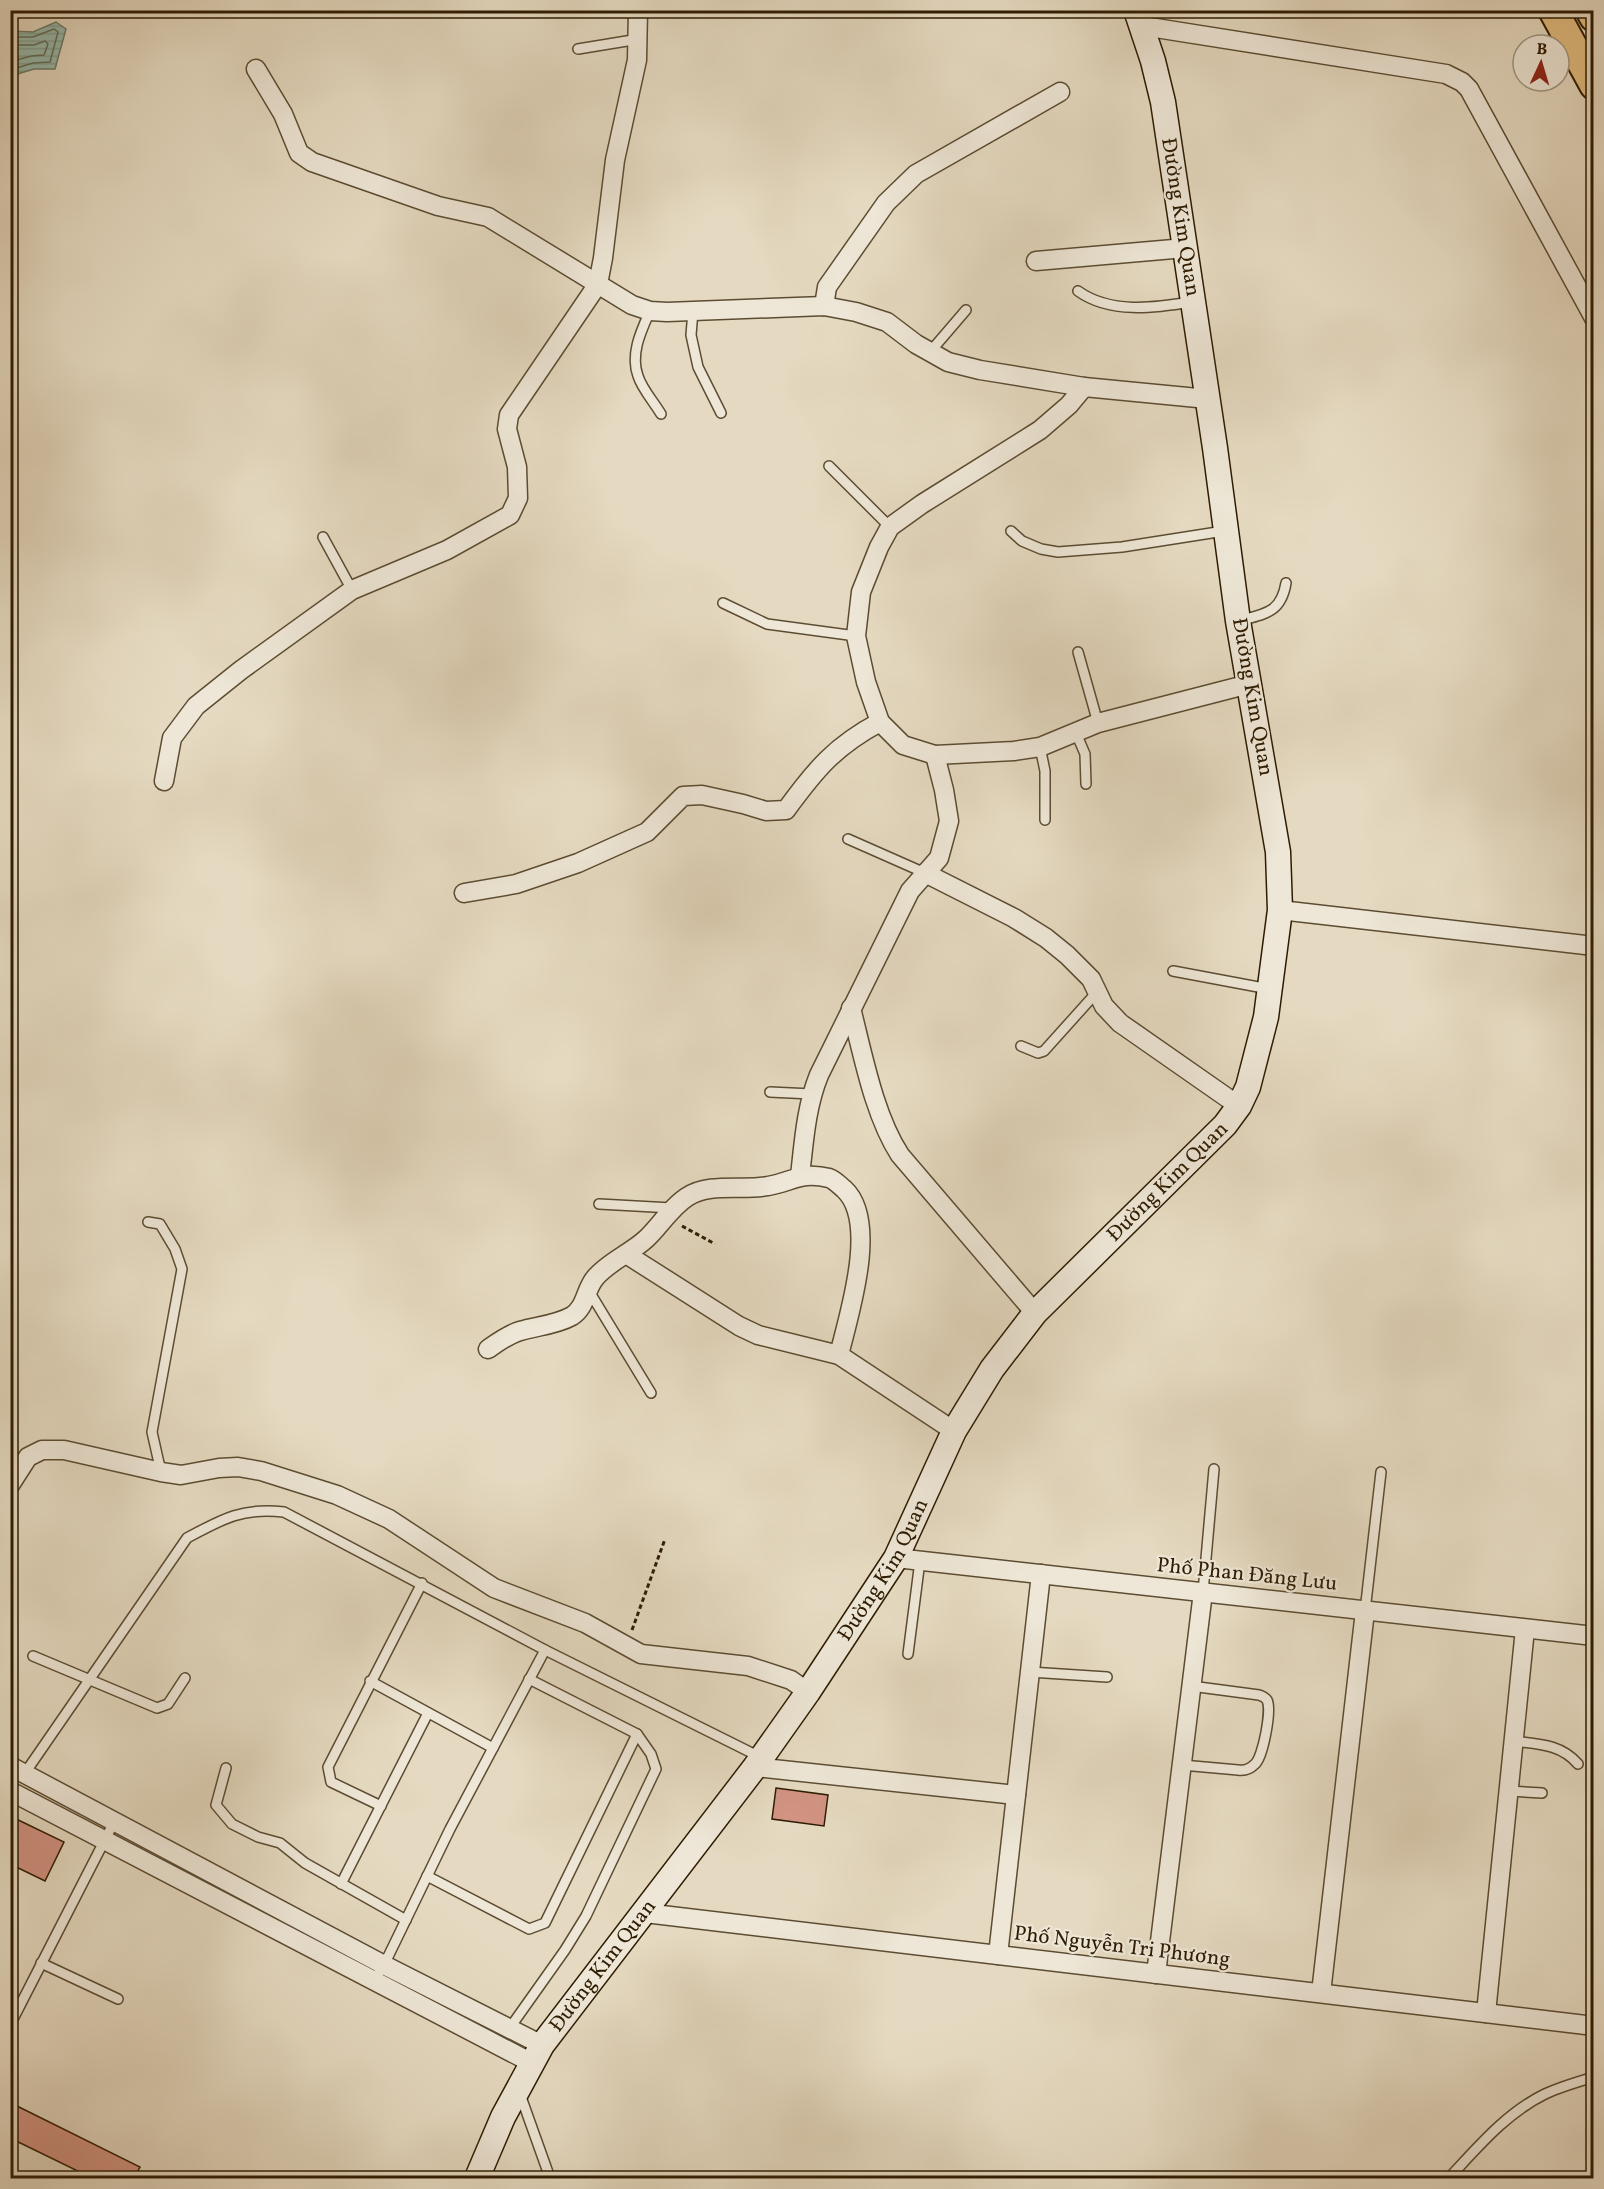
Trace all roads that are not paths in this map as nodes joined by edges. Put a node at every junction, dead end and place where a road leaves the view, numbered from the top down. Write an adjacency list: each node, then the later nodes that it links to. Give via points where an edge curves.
1 (638, 10): 6 (street)
2 (1553, 10): 9 (highway)
3 (1590, 10): 5 (highway)
4 (1139, 18): 11 (main road, Đường Kim Quan, via 1163,102); 20 (street, via 1446,74 1462,82)
5 (1593, 18)
6 (639, 39): 7 (lane); 13 (street, via 615,160)
7 (578, 49)
8 (255, 69): 13 (street, via 283,114 299,153 312,162 438,206 488,216)
9 (1593, 85)
10 (1060, 92): 16 (street, via 916,174 886,203 828,287)
11 (1185, 248): 12 (street); 15 (main road, Đường Kim Quan)
12 (1036, 261)
13 (598, 284): 18 (street); 32 (street, via 509,415 507,429 517,467 518,498 510,515 447,550)
14 (1077, 291): 15 (lane, via 1114,306)
15 (1193, 301): 23 (main road, Đường Kim Quan)
16 (824, 306): 19 (street); 21 (street, via 887,322)
17 (966, 310): 21 (lane)
18 (650, 311): 19 (street); 25 (lane, via 636,353 638,376)
19 (693, 311): 24 (lane, via 691,334 698,367)
20 (1593, 318)
21 (930, 352): 22 (street, via 948,362 980,370)
22 (1084, 387): 23 (street); 27 (street, via 1040,430)
23 (1208, 399): 29 (main road, Đường Kim Quan)
24 (721, 413)
25 (660, 414)
26 (829, 466): 27 (lane)
27 (890, 527): 35 (street, via 861,592)
28 (1011, 531): 29 (lane, via 1022,541 1058,552)
29 (1226, 531): 34 (main road, Đường Kim Quan)
30 (323, 537): 32 (lane)
31 (1286, 583): 34 (lane, via 1283,598 1273,610)
32 (352, 590): 43 (street, via 196,706 172,738)
33 (723, 603): 35 (lane, via 768,624)
34 (1238, 621): 37 (main road, Đường Kim Quan)
35 (856, 636): 38 (street)
36 (1078, 652): 39 (lane)
37 (1250, 684): 39 (street); 49 (main road, Đường Kim Quan, via 1278,852)
38 (880, 722): 42 (street, via 903,745); 48 (street, via 832,754 786,810 766,811 702,795 683,796 647,832 588,859 516,884)
39 (1098, 723): 40 (street)
40 (1076, 733): 41 (street); 44 (lane, via 1085,754)
41 (1040, 747): 42 (street); 45 (lane)
42 (935, 755): 47 (street, via 949,821 939,858)
43 (164, 781)
44 (1086, 784)
45 (1045, 820)
46 (848, 839): 47 (lane)
47 (925, 873): 53 (street, via 1046,938 1091,980); 54 (street, via 910,891)
48 (464, 893)
49 (1280, 910): 50 (street); 52 (main road, Đường Kim Quan)
50 (1593, 945)
51 (1173, 971): 52 (lane)
52 (1269, 989): 58 (main road, Đường Kim Quan, via 1255,1065)
53 (1097, 993): 55 (lane, via 1042,1052); 58 (street, via 1120,1023)
54 (851, 1008): 57 (street); 65 (street, via 866,1069 892,1143)
55 (1021, 1046)
56 (770, 1092): 57 (lane)
57 (812, 1094): 59 (street)
58 (1239, 1106): 65 (main road, Đường Kim Quan, via 1225,1125)
59 (800, 1176): 61 (street, via 771,1186 702,1190 688,1196); 67 (street, via 833,1179 852,1196 858,1219 860,1252)
60 (599, 1204): 61 (lane)
61 (670, 1213): 63 (street)
62 (148, 1222): 71 (lane, via 160,1224 182,1269 152,1432)
63 (626, 1254): 64 (street, via 596,1276); 67 (street, via 739,1326 758,1335)
64 (588, 1289): 66 (street, via 581,1309 571,1317 518,1331); 68 (lane)
65 (1035, 1313): 69 (main road, Đường Kim Quan, via 992,1369)
66 (488, 1349)
67 (839, 1355): 69 (street)
68 (651, 1393)
69 (954, 1431): 74 (main road, Đường Kim Quan)
70 (1214, 1469): 78 (lane)
71 (160, 1472): 73 (street, via 64,1450 42,1450 28,1457); 92 (street, via 181,1475 237,1467 337,1495 389,1519 494,1588 585,1623 641,1654 748,1666 791,1680)
72 (1381, 1472): 79 (lane)
73 (10, 1485)
74 (896, 1558): 75 (street, Phố Phan Đăng Lưu); 92 (main road, Đường Kim Quan)
75 (920, 1561): 76 (street, Phố Phan Đăng Lưu); 83 (lane)
76 (1041, 1574): 78 (street, Phố Phan Đăng Lưu); 85 (street)
77 (422, 1583): 82 (lane); 88 (lane, via 284,1512 264,1510 225,1517 187,1538); 90 (lane)
78 (1203, 1592): 79 (street, Phố Phan Đăng Lưu); 91 (street)
79 (1365, 1611): 80 (street, Phố Phan Đăng Lưu); 118 (street)
80 (1525, 1629): 81 (street, Phố Phan Đăng Lưu); 95 (street)
81 (1593, 1636)
82 (545, 1650): 89 (lane); 97 (lane)
83 (908, 1654)
84 (33, 1656): 88 (lane)
85 (1030, 1672): 86 (lane); 105 (street)
86 (1107, 1677)
87 (185, 1678): 88 (lane, via 168,1704 157,1708)
88 (90, 1679): 101 (lane)
89 (529, 1679): 94 (lane); 96 (lane)
90 (370, 1682): 93 (lane); 106 (lane, via 328,1767 331,1782)
91 (1191, 1686): 99 (street); 99 (lane, via 1259,1695 1266,1698 1268,1716 1262,1755 1251,1768 1244,1771)
92 (808, 1692): 97 (main road, Đường Kim Quan)
93 (428, 1713): 96 (lane); 106 (lane)
94 (637, 1734): 109 (lane, via 545,1923 529,1929); 123 (lane, via 656,1769 586,1916)
95 (1513, 1741): 98 (lane, via 1554,1747); 103 (street)
96 (493, 1748): 109 (lane)
97 (758, 1762): 105 (street); 111 (main road, Đường Kim Quan)
98 (1578, 1764)
99 (1182, 1765): 116 (street)
100 (226, 1768): 110 (lane, via 216,1805 232,1824 280,1843)
101 (18, 1770): 107 (street)
102 (10, 1791): 108 (street)
103 (1509, 1791): 104 (lane); 120 (street)
104 (1542, 1793)
105 (1016, 1795): 113 (street)
106 (381, 1806): 110 (lane)
107 (114, 1822): 108 (lane); 115 (street)
108 (104, 1841): 114 (lane); 117 (street)
109 (427, 1876): 112 (lane)
110 (341, 1884): 112 (lane)
111 (645, 1913): 113 (street, Phố Nguyễn Tri Phương); 124 (main road, Đường Kim Quan)
112 (406, 1920): 115 (lane)
113 (998, 1955): 116 (street, Phố Nguyễn Tri Phương)
114 (41, 1963): 119 (lane); 121 (lane)
115 (384, 1965): 117 (lane); 123 (street)
116 (1156, 1974): 118 (street, Phố Nguyễn Tri Phương)
117 (373, 1981): 124 (street)
118 (1321, 1993): 120 (street, Phố Nguyễn Tri Phương)
119 (118, 1999)
120 (1485, 2013): 122 (street, Phố Nguyễn Tri Phương)
121 (10, 2025)
122 (1593, 2026)
123 (509, 2029): 124 (street)
124 (537, 2054): 126 (main road, Đường Kim Quan)
125 (1593, 2077): 129 (lane, via 1545,2094 1519,2110)
126 (518, 2089): 127 (main road, Đường Kim Quan); 128 (lane)
127 (477, 2178)
128 (550, 2178)
129 (1449, 2178)

